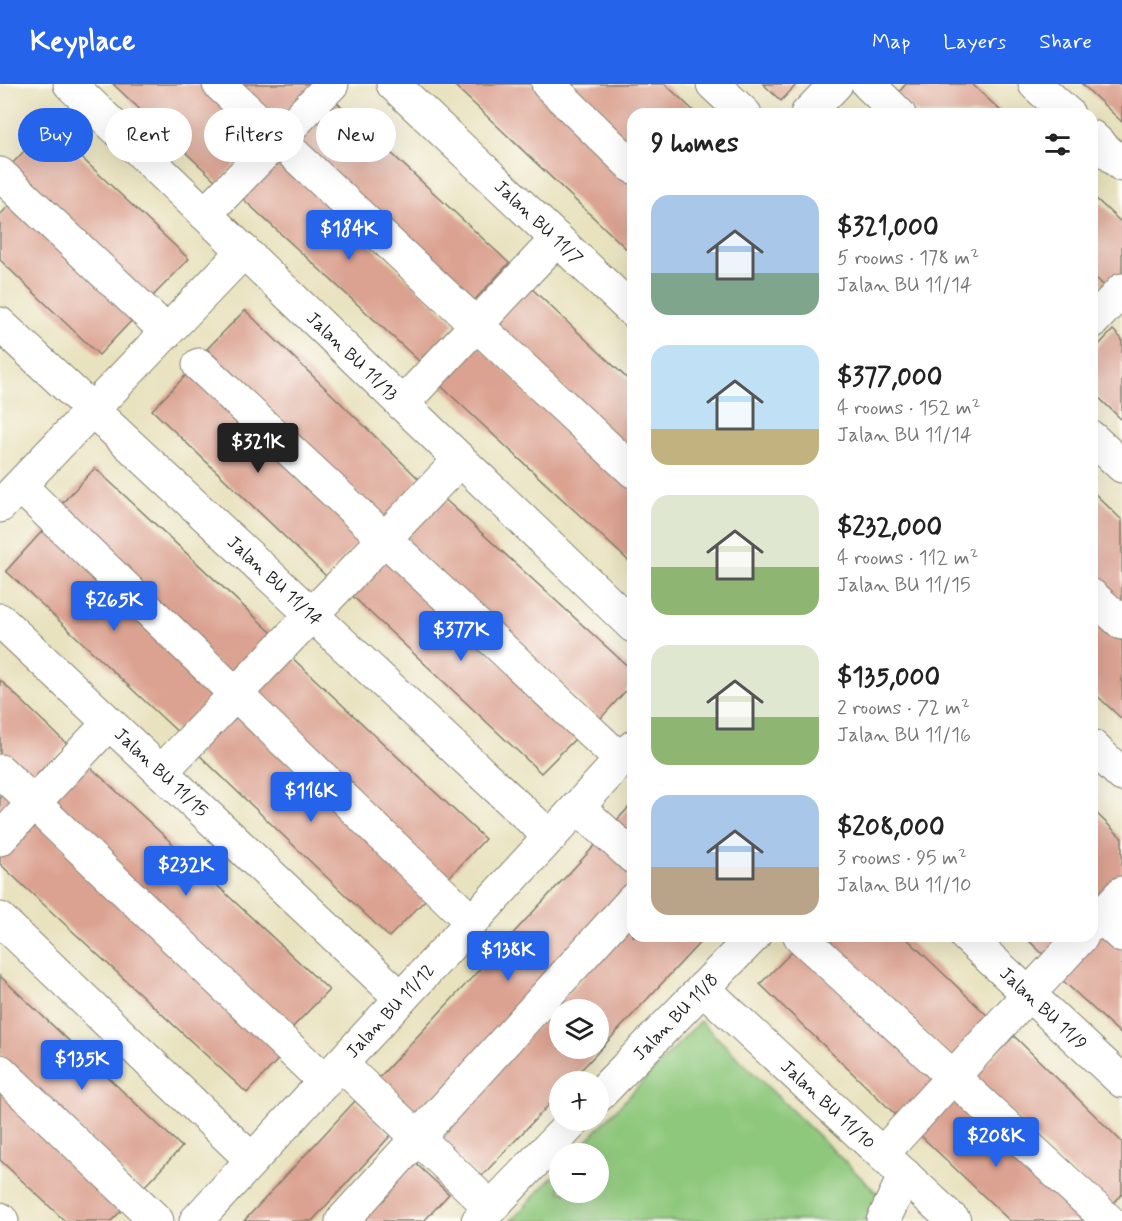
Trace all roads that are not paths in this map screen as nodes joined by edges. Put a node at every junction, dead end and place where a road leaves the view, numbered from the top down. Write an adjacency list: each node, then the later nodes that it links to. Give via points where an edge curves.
1 (70, 84): 22 (street, Jalan BU 11/13)
2 (219, 84): 10 (street)
3 (332, 84): 15 (street)
4 (393, 84): 23 (street, Jalan BU 11/7)
5 (548, 84): 17 (street)
6 (713, 84): 11 (street)
7 (836, 84): 12 (street)
8 (868, 84): 13 (street)
9 (1035, 84): 14 (street)
10 (244, 108)
11 (739, 108)
12 (813, 108)
13 (893, 108)
14 (1061, 108)
15 (304, 113)
16 (1098, 143): 20 (street)
17 (627, 161)
18 (257, 162): 22 (street)
19 (302, 162): 27 (street)
20 (1122, 165)
21 (0, 174): 28 (street)
22 (206, 214): 24 (street, Jalan BU 11/13)
23 (557, 239): 25 (street, Jalan BU 11/7); 27 (street)
24 (244, 251): 28 (street); 30 (street, Jalan BU 11/13)
25 (627, 300)
26 (0, 324): 31 (street, Jalan BU 11/14)
27 (477, 324): 30 (street); 34 (street)
28 (167, 332): 31 (street)
29 (200, 365): 37 (street)
30 (402, 404): 33 (street, Jalan BU 11/13)
31 (92, 410): 36 (street); 39 (street, Jalan BU 11/14)
32 (1098, 444): 35 (street)
33 (460, 460): 37 (street); 41 (street, Jalan BU 11/13)
34 (627, 465)
35 (1122, 466)
36 (10, 496): 43 (street)
37 (385, 539): 39 (street); 46 (street)
38 (1098, 601): 42 (street)
39 (312, 615): 43 (street); 52 (street, Jalan BU 11/14)
40 (0, 620): 44 (street, Jalan BU 11/15)
41 (627, 620)
42 (1122, 623)
43 (236, 694): 48 (street); 58 (street)
44 (109, 723): 48 (street, Jalan BU 11/15); 50 (street)
45 (1098, 752): 49 (street)
46 (627, 753): 51 (street, Jalan BU 11/12)
47 (0, 771): 50 (street)
48 (161, 772): 66 (street, Jalan BU 11/15)
49 (1122, 775)
50 (33, 803): 53 (street); 68 (street)
51 (578, 807): 52 (street, Jalan BU 11/12); 54 (street)
52 (550, 837): 58 (street, Jalan BU 11/12)
53 (0, 838)
54 (627, 852)
55 (1122, 893): 59 (street)
56 (627, 907): 73 (street)
57 (0, 920): 74 (street)
58 (472, 922): 66 (street, Jalan BU 11/12)
59 (1098, 925)
60 (736, 942): 64 (street, Jalan BU 11/8)
61 (807, 942): 69 (street)
62 (973, 942): 65 (street, Jalan BU 11/9)
63 (1081, 942): 65 (street)
64 (703, 988): 71 (street, Jalan BU 11/8); 75 (street, Jalan BU 11/10)
65 (1029, 994): 69 (street); 70 (street, Jalan BU 11/9)
66 (401, 998): 68 (street, Jalan BU 11/12)
67 (0, 1071): 77 (street)
68 (333, 1073): 73 (street); 74 (street, Jalan BU 11/12)
69 (952, 1076): 75 (street); 82 (street)
70 (1122, 1082)
71 (609, 1085)
72 (565, 1131): 76 (street)
73 (418, 1138): 76 (street); 79 (street)
74 (252, 1160): 78 (street, Jalan BU 11/12)
75 (893, 1165): 80 (street); 81 (street, Jalan BU 11/10)
76 (485, 1215)
77 (157, 1221)
78 (196, 1221)
79 (342, 1221)
80 (883, 1221)
81 (954, 1221)
82 (1109, 1221)

